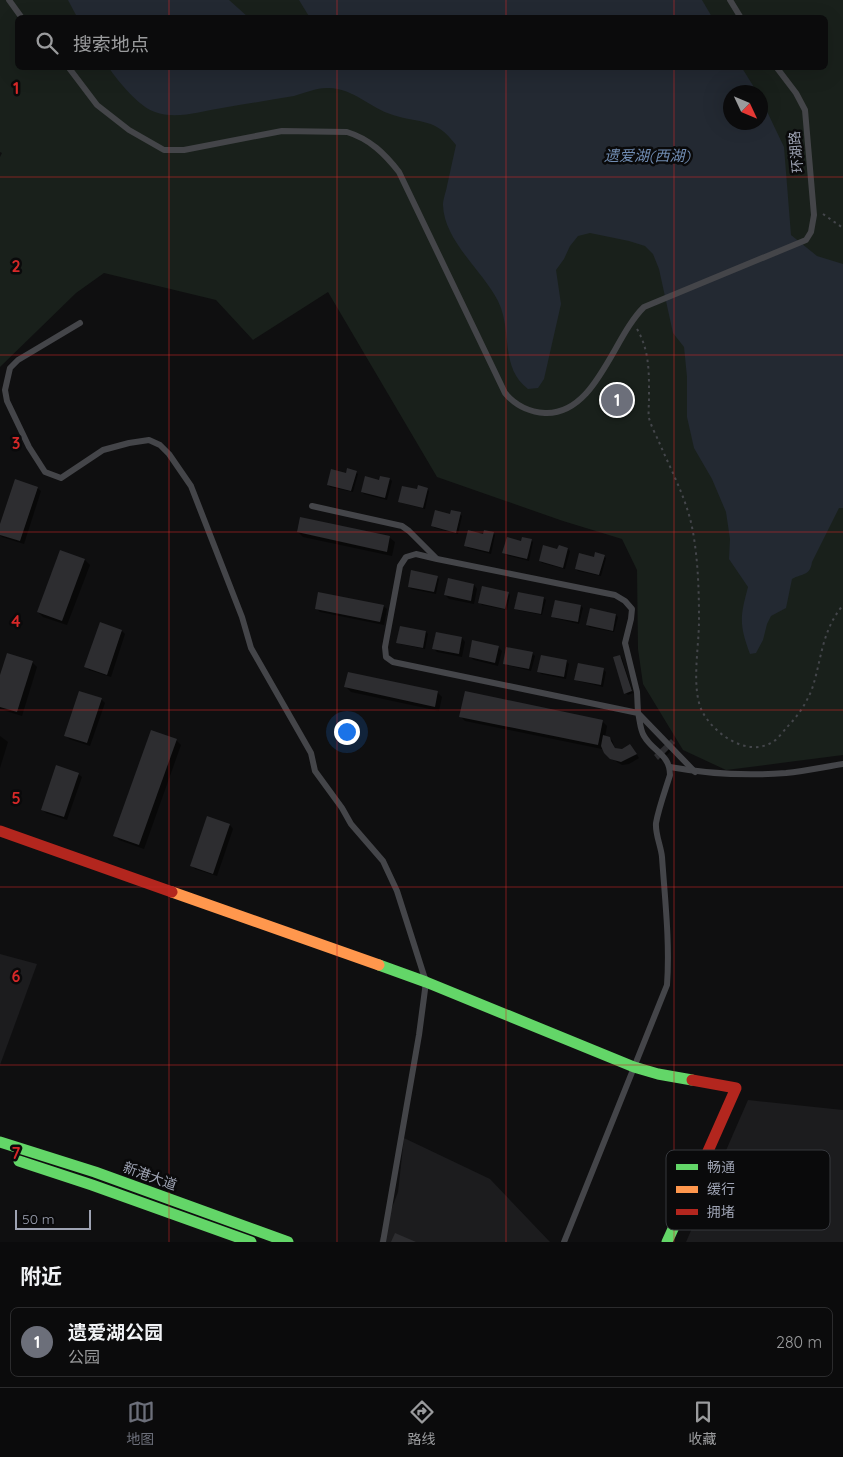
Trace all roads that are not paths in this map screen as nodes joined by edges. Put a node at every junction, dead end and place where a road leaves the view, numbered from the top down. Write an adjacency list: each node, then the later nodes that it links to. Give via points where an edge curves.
1 (9, 0): 3 (lane)
2 (730, 0): 4 (lane)
3 (20, 15)
4 (739, 15)
5 (71, 70): 6 (lane, 环湖路, via 104,111 164,150 184,150 282,131 347,132 371,143 399,172 505,392 511,400 532,412 549,413 581,400 632,321 650,303 806,240 811,232 813,207 808,129 796,93)
6 (778, 70)
7 (80, 323): 8 (lane, via 18,360 10,368)
8 (3, 388): 16 (lane, via 28,447 46,472 61,478 103,450 149,440 160,446 174,462 191,486 251,648 311,753 315,771 351,824 383,861 397,890)
9 (312, 506): 10 (lane, via 402,526)
10 (437, 558): 11 (lane, via 615,595 626,601 632,608 625,643 637,692); 11 (lane, via 416,554 406,557 400,566 385,647 386,657 393,662)
11 (638, 713): 13 (lane, via 644,736); 14 (lane)
12 (843, 764): 14 (lane, via 786,772)
13 (670, 767): 14 (lane); 17 (lane, via 656,825 665,890 669,960 667,985)
14 (695, 772)
15 (0, 831): 16 (street)
16 (426, 982): 17 (street); 24 (lane)
17 (634, 1067): 19 (street, via 736,1088); 25 (lane)
18 (0, 1142): 23 (street, 新港大道, via 95,1172)
19 (708, 1150)
20 (9, 1158): 22 (street, 新港大道, via 92,1184)
21 (672, 1230): 26 (street)
22 (251, 1242)
23 (288, 1242)
24 (383, 1242)
25 (564, 1242)
26 (667, 1242)

